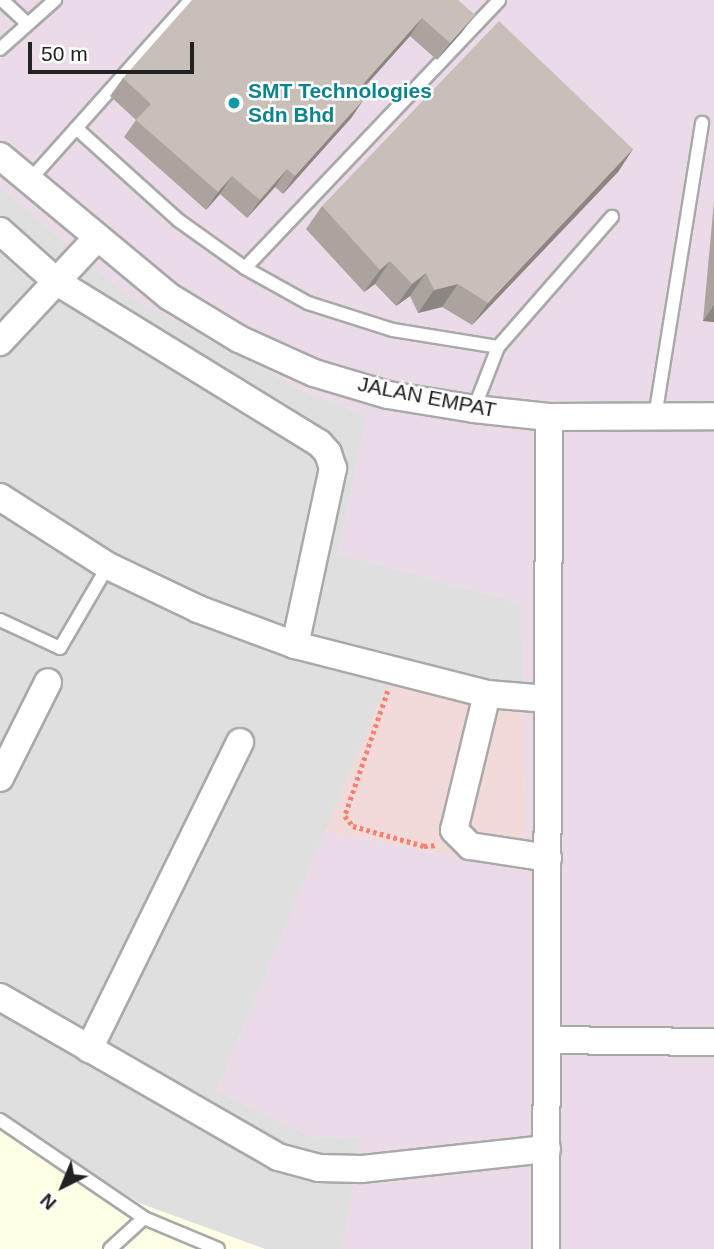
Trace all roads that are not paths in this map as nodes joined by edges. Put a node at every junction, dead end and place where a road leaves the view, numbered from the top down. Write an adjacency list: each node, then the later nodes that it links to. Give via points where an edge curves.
1 (2, 0): 5 (lane)
2 (55, 0): 5 (lane)
3 (191, 0): 8 (lane)
4 (499, 0): 14 (lane)
5 (27, 23): 6 (lane)
6 (0, 49)
7 (702, 124): 19 (lane)
8 (76, 128): 10 (lane); 14 (lane, via 178,220)
9 (0, 156): 10 (street, JALAN EMPAT)
10 (28, 182): 13 (street, JALAN EMPAT)
11 (612, 217): 17 (lane)
12 (0, 231): 15 (street)
13 (97, 238): 15 (street); 18 (street, JALAN EMPAT, via 170,297 251,345 314,373 388,395)
14 (245, 268): 17 (lane, via 308,303 393,331)
15 (57, 282): 16 (street); 25 (street, via 319,443 328,453 333,468)
16 (0, 342)
17 (498, 347): 18 (lane)
18 (474, 409): 21 (street, JALAN EMPAT)
19 (655, 416): 20 (street, JALAN EMPAT); 21 (street, JALAN EMPAT)
20 (714, 416)
21 (549, 417): 28 (street)
22 (0, 498): 23 (street)
23 (108, 566): 24 (lane, via 60,648); 25 (street, via 198,609)
24 (0, 620)
25 (295, 645): 27 (street)
26 (48, 682): 30 (street)
27 (487, 694): 28 (street); 31 (street, via 454,824 458,839 470,846)
28 (548, 699): 31 (street)
29 (240, 743): 35 (street)
30 (0, 778)
31 (548, 858): 33 (street)
32 (0, 997): 35 (street)
33 (547, 1040): 34 (street); 37 (street)
34 (714, 1042)
35 (89, 1049): 37 (street, via 278,1157 318,1168 362,1169)
36 (0, 1120): 38 (lane)
37 (547, 1149): 41 (street)
38 (144, 1218): 39 (lane); 40 (lane)
39 (110, 1249)
40 (218, 1249)
41 (547, 1249)

